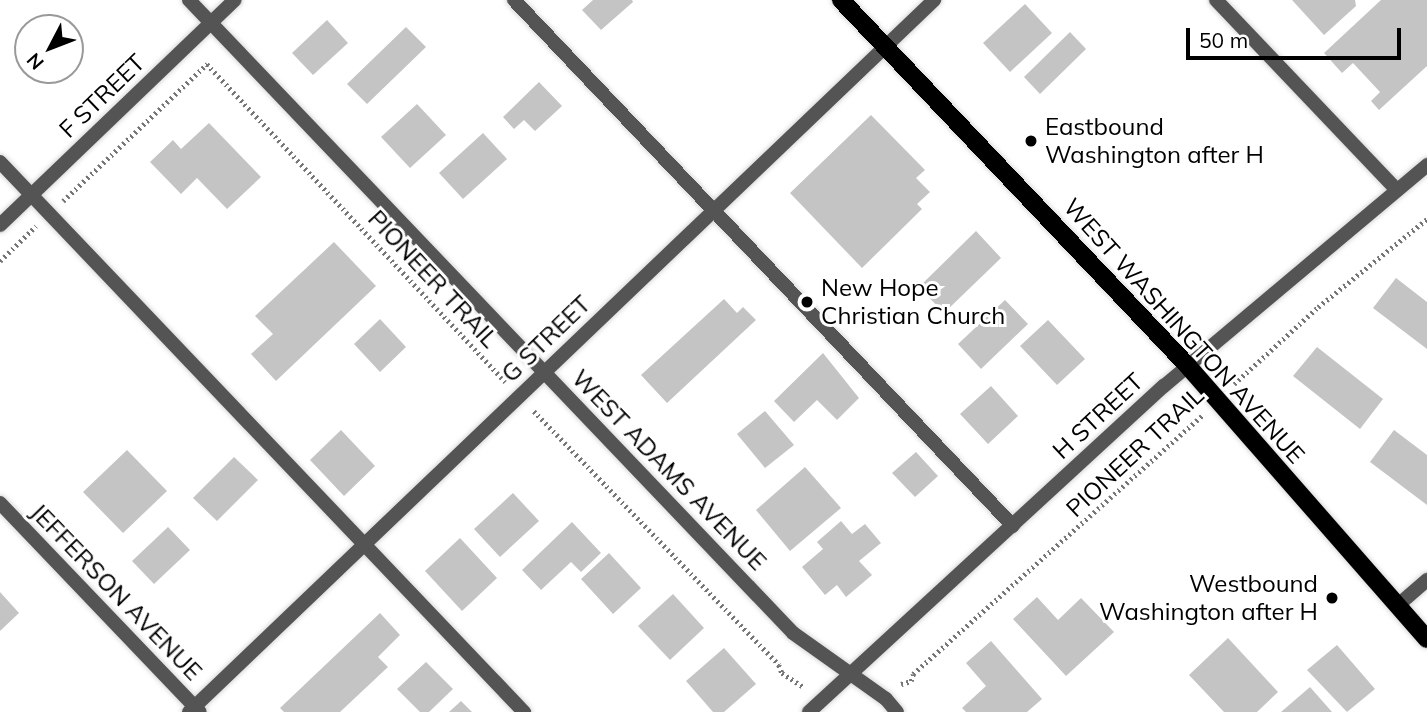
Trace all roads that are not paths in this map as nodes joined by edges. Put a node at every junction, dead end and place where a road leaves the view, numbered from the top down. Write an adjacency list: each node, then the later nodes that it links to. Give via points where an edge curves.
1 (189, 0): 7 (street, WEST ADAMS AVENUE)
2 (235, 0): 7 (street, F STREET)
3 (514, 0): 13 (street)
4 (841, 0): 8 (main road, WEST WASHINGTON AVENUE)
5 (934, 0): 8 (street, G STREET)
6 (1216, 0): 11 (street)
7 (211, 23): 12 (street, F STREET); 16 (street, WEST ADAMS AVENUE)
8 (885, 47): 13 (street, G STREET); 15 (main road, WEST WASHINGTON AVENUE)
9 (0, 162): 12 (street)
10 (1427, 165): 11 (street, H STREET)
11 (1397, 190): 15 (street, H STREET)
12 (32, 195): 14 (street, F STREET); 19 (street)
13 (714, 211): 16 (street, G STREET); 18 (street)
14 (0, 225)
15 (1187, 365): 18 (street, H STREET); 21 (main road, WEST WASHINGTON AVENUE)
16 (544, 372): 19 (street, G STREET); 23 (street, WEST ADAMS AVENUE, via 793,633)
17 (0, 503): 24 (street, JEFFERSON AVENUE)
18 (1013, 526): 23 (street, H STREET)
19 (365, 544): 24 (street, G STREET); 25 (street)
20 (1427, 580): 21 (street)
21 (1397, 606): 22 (main road, WEST WASHINGTON AVENUE)
22 (1427, 639)
23 (850, 675): 26 (street, H STREET); 27 (street, WEST ADAMS AVENUE)
24 (194, 710)
25 (524, 712)
26 (810, 712)
27 (897, 712)

